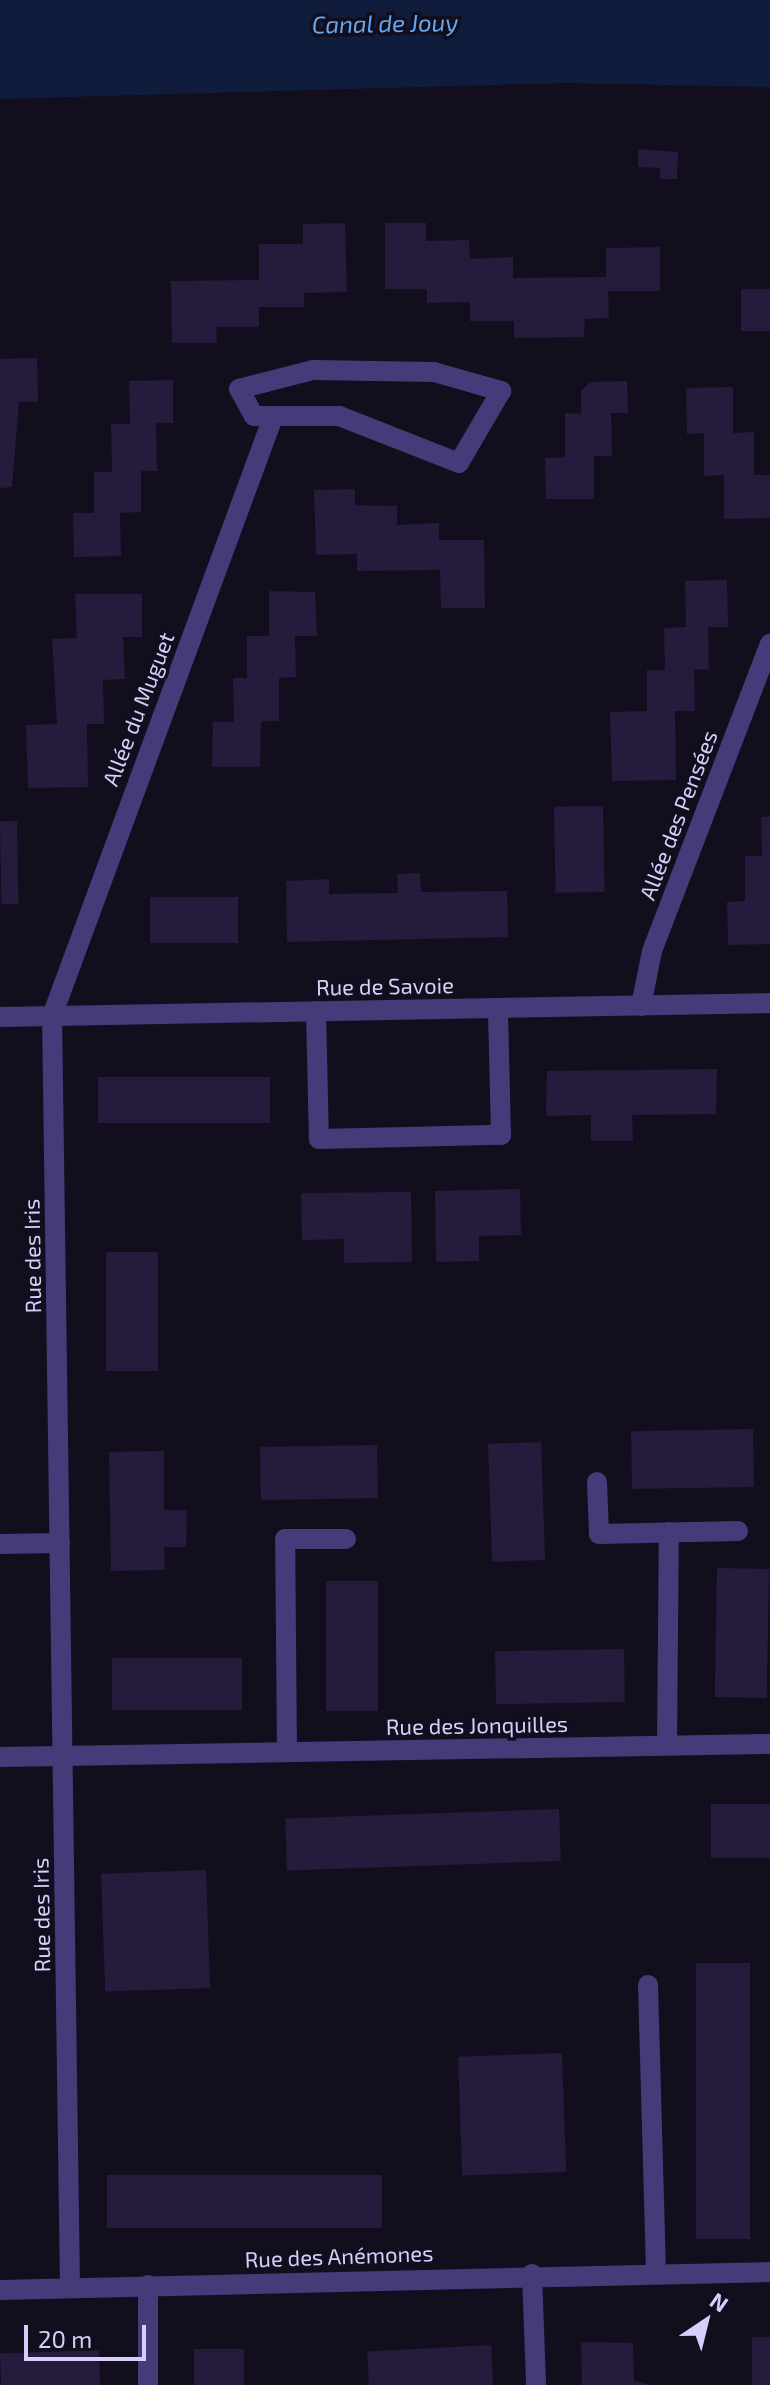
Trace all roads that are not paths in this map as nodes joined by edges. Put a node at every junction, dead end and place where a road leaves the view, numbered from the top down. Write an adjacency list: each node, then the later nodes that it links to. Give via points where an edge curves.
1 (272, 420): 1 (street, via 254,416 239,389 313,370 434,372 501,391 459,463 339,416); 7 (street, Allée du Muguet)
2 (770, 644): 4 (street, Allée des Pensées, via 652,951)
3 (770, 1003): 4 (street, Rue de Savoie)
4 (641, 1006): 5 (street, Rue de Savoie)
5 (498, 1008): 6 (street, Rue de Savoie); 6 (street, via 501,1135 319,1139)
6 (316, 1011): 7 (street, Rue de Savoie)
7 (52, 1016): 8 (street, Rue de Savoie); 13 (street, Rue des Iris)
8 (0, 1017)
9 (597, 1482): 11 (street, via 599,1534)
10 (738, 1531): 11 (street)
11 (669, 1532): 16 (street)
12 (346, 1539): 17 (street, via 285,1539)
13 (60, 1543): 14 (street); 18 (street, Rue des Iris)
14 (0, 1544)
15 (770, 1744): 16 (street, Rue des Jonquilles)
16 (667, 1745): 17 (street, Rue des Jonquilles)
17 (287, 1752): 18 (street, Rue des Jonquilles)
18 (63, 1756): 19 (street, Rue des Jonquilles); 25 (street, Rue des Iris)
19 (0, 1757)
20 (648, 1985): 21 (street)
21 (656, 2272): 22 (street, Rue des Anémones); 23 (street, Rue des Anémones)
22 (770, 2272)
23 (532, 2274): 24 (street, Rue des Anémones); 28 (street)
24 (148, 2285): 25 (street, Rue des Anémones); 27 (street)
25 (70, 2287): 26 (street, Rue des Anémones)
26 (0, 2290)
27 (148, 2385)
28 (536, 2385)

